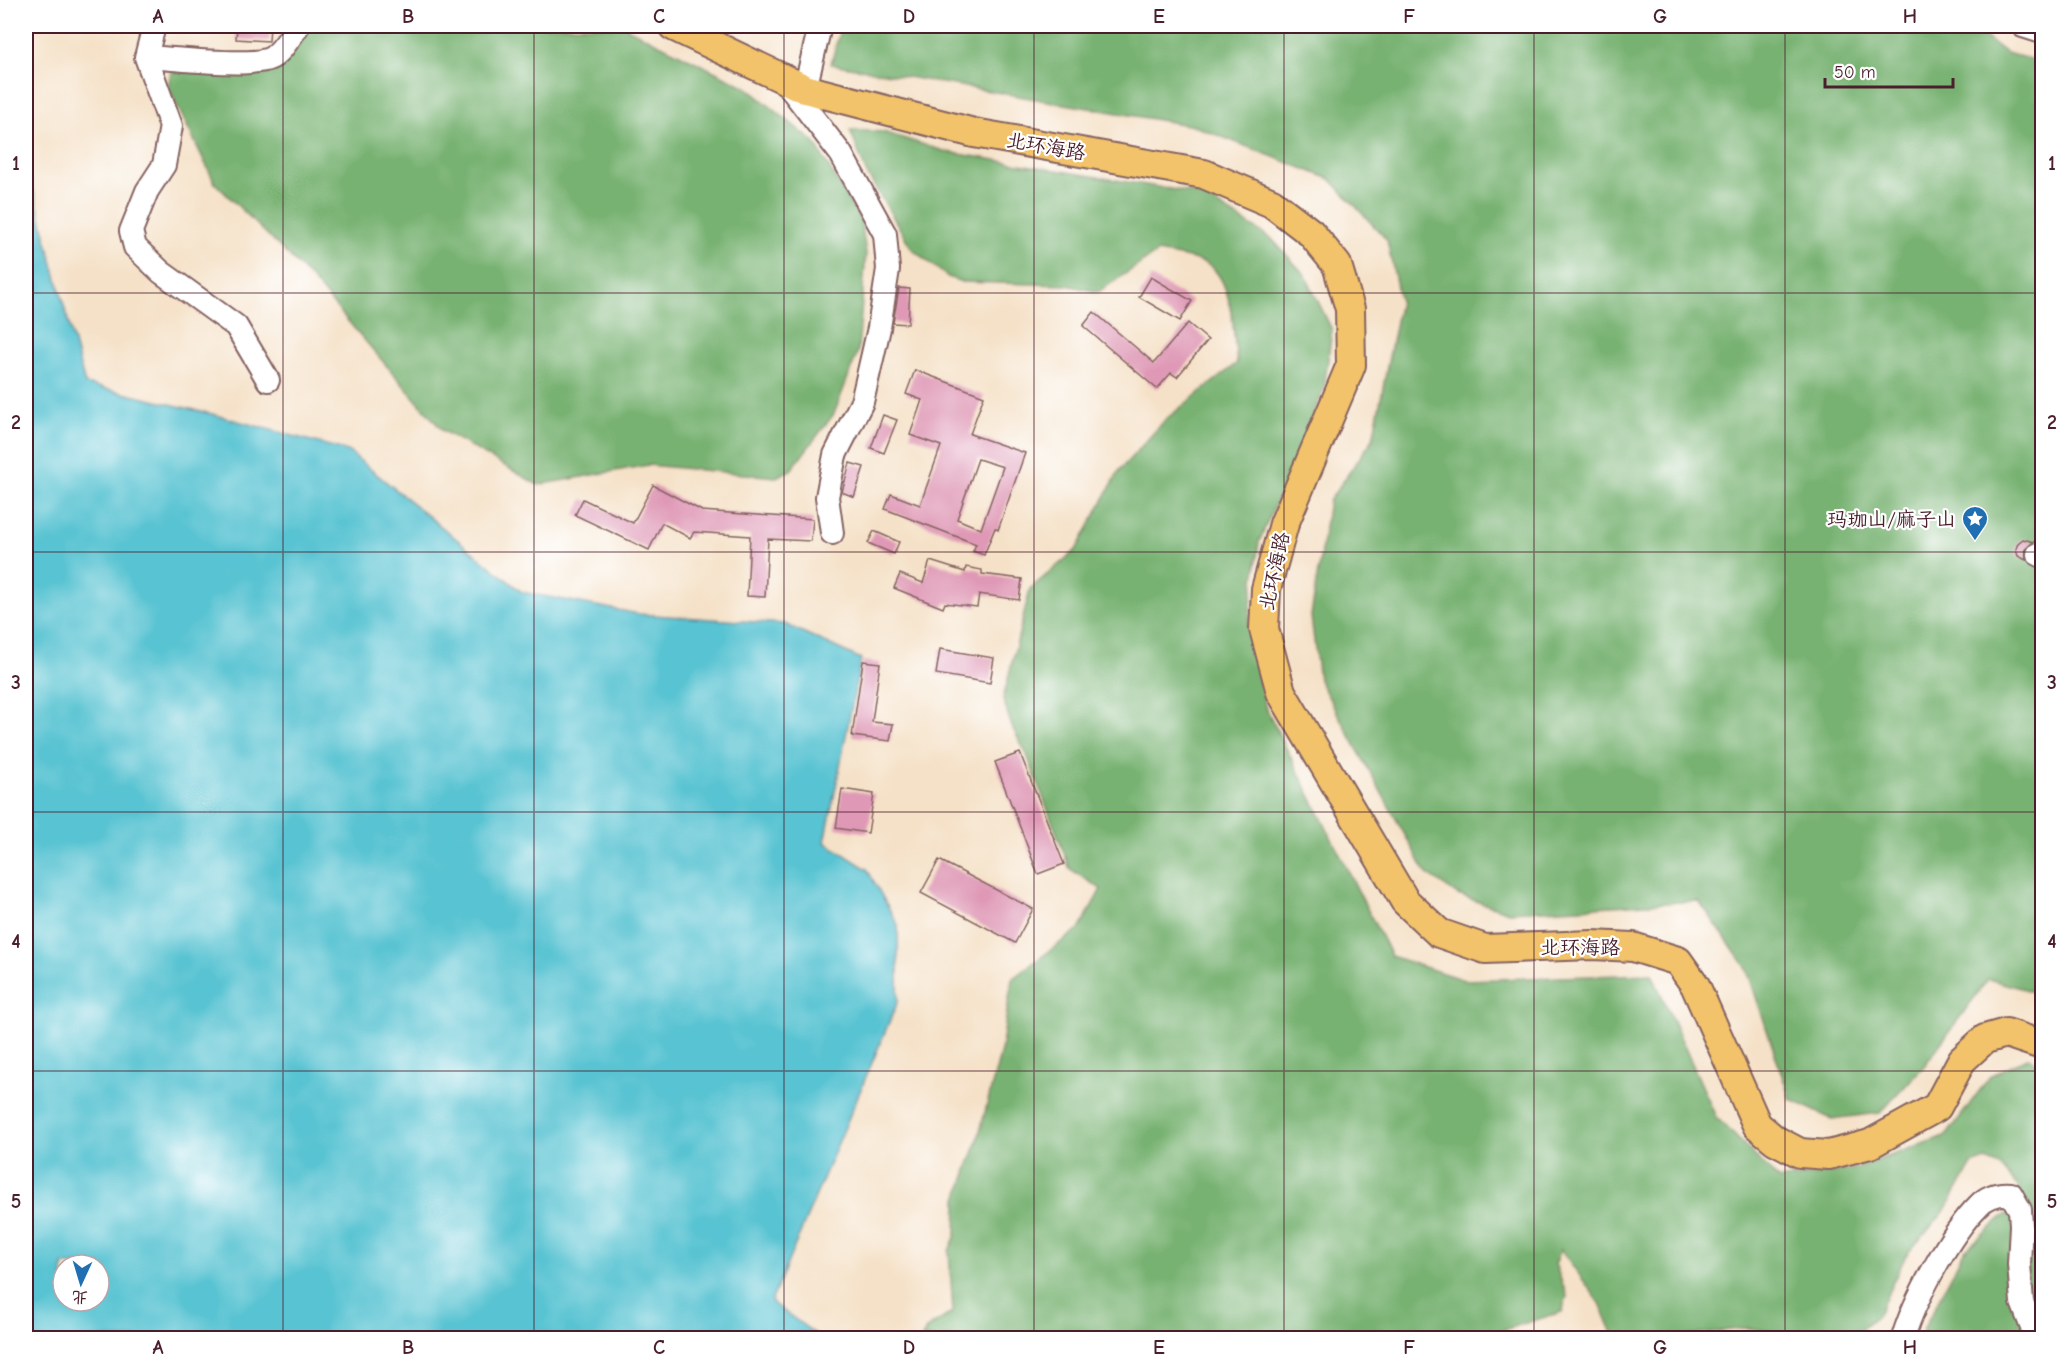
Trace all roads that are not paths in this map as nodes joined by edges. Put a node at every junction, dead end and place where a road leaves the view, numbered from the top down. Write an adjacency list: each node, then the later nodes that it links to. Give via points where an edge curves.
1 (154, 26): 7 (lane)
2 (298, 26): 7 (lane, via 271,58 249,63)
3 (674, 26): 8 (main road, 北环海路)
4 (820, 26): 8 (lane)
5 (2023, 26): 6 (lane)
6 (2043, 32)
7 (146, 57): 9 (lane, via 171,126 164,165 147,191 131,231 135,247 161,272 236,326)
8 (794, 84): 10 (lane, via 841,154 885,234 888,269 862,402 835,455 827,497); 11 (main road, 北环海路, via 974,133 1204,174 1272,203 1311,233 1337,265 1350,309 1351,365 1284,524 1266,589 1264,629 1281,692 1404,901 1439,933 1485,949 1633,947 1678,961 1695,986 1757,1125 1800,1154 1829,1155 1870,1144 1937,1107 1962,1060 1985,1039 2006,1033)
9 (268, 380)
10 (832, 533)
11 (2043, 1045)
12 (1903, 1338): 13 (lane, via 1908,1320 1947,1245 1979,1204 1998,1193 2011,1194 2019,1210 2022,1302)
13 (2036, 1338)

